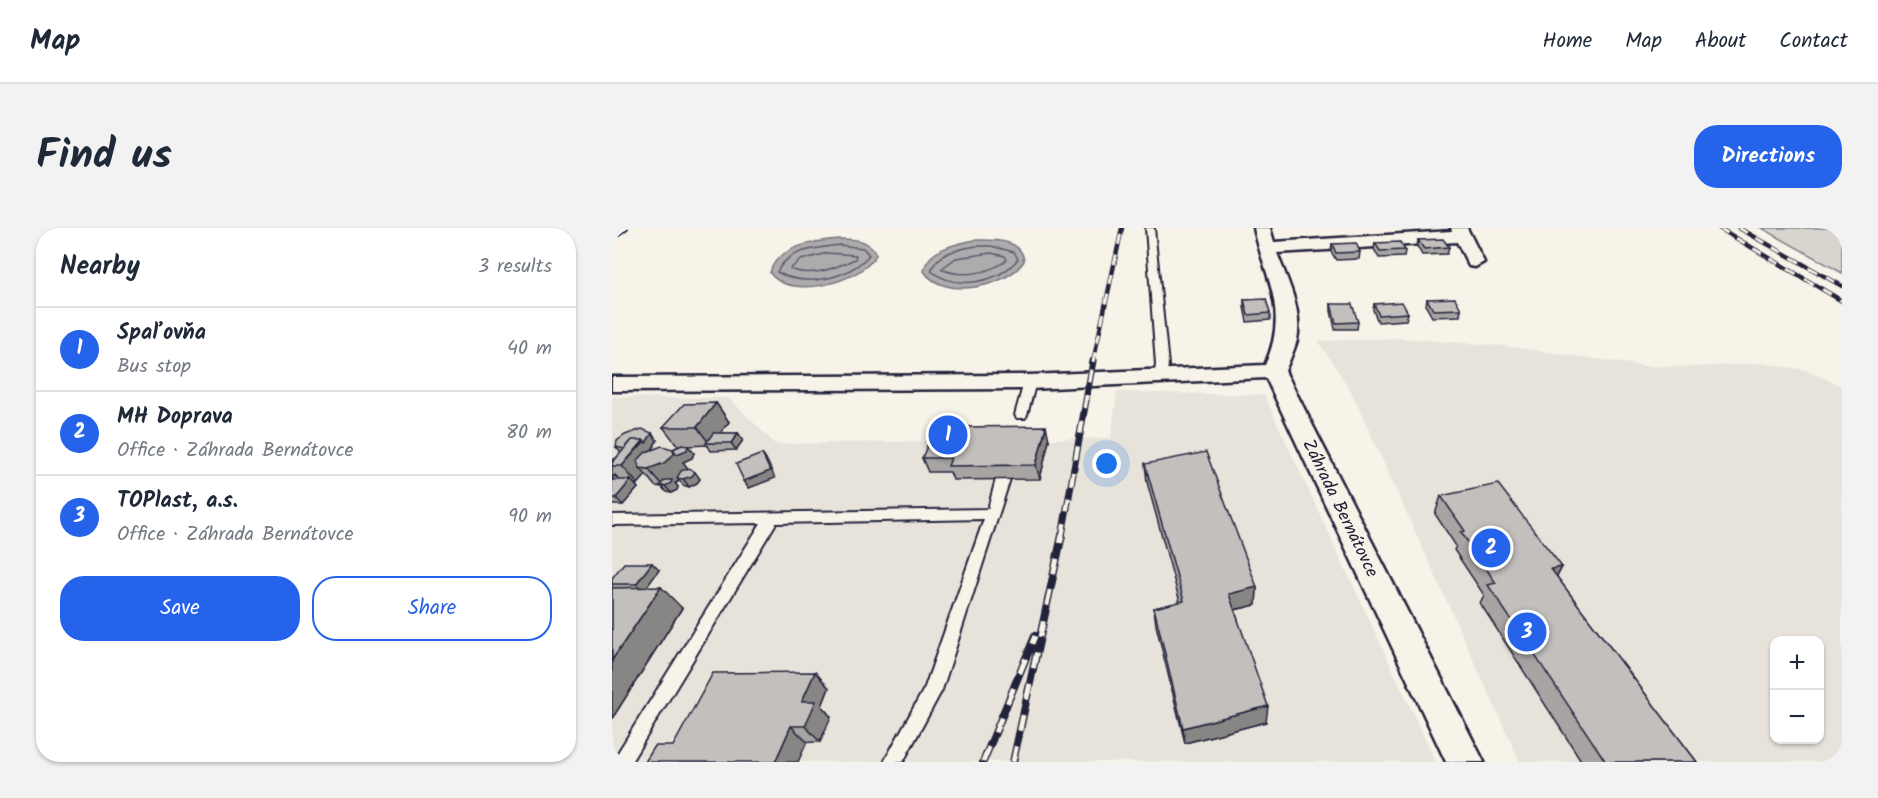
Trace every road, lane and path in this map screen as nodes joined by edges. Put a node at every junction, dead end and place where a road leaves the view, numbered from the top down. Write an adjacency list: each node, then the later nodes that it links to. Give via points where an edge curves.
1 (623, 228): 5 (lane)
2 (1150, 228): 9 (lane)
3 (1262, 228): 6 (street)
4 (1461, 232): 6 (street); 7 (street)
5 (612, 236)
6 (1265, 248): 8 (street, via 1287,312 1287,337)
7 (1475, 261)
8 (1274, 371): 9 (street); 19 (street, Záhrada Bernátovce)
9 (1160, 377): 10 (street)
10 (1030, 382): 11 (street); 12 (lane)
11 (612, 384)
12 (1021, 416)
13 (1003, 479): 14 (lane)
14 (993, 514): 15 (lane); 18 (lane, via 933,690)
15 (772, 517): 16 (lane); 17 (lane)
16 (612, 520)
17 (621, 762)
18 (893, 762)
19 (1465, 762)

